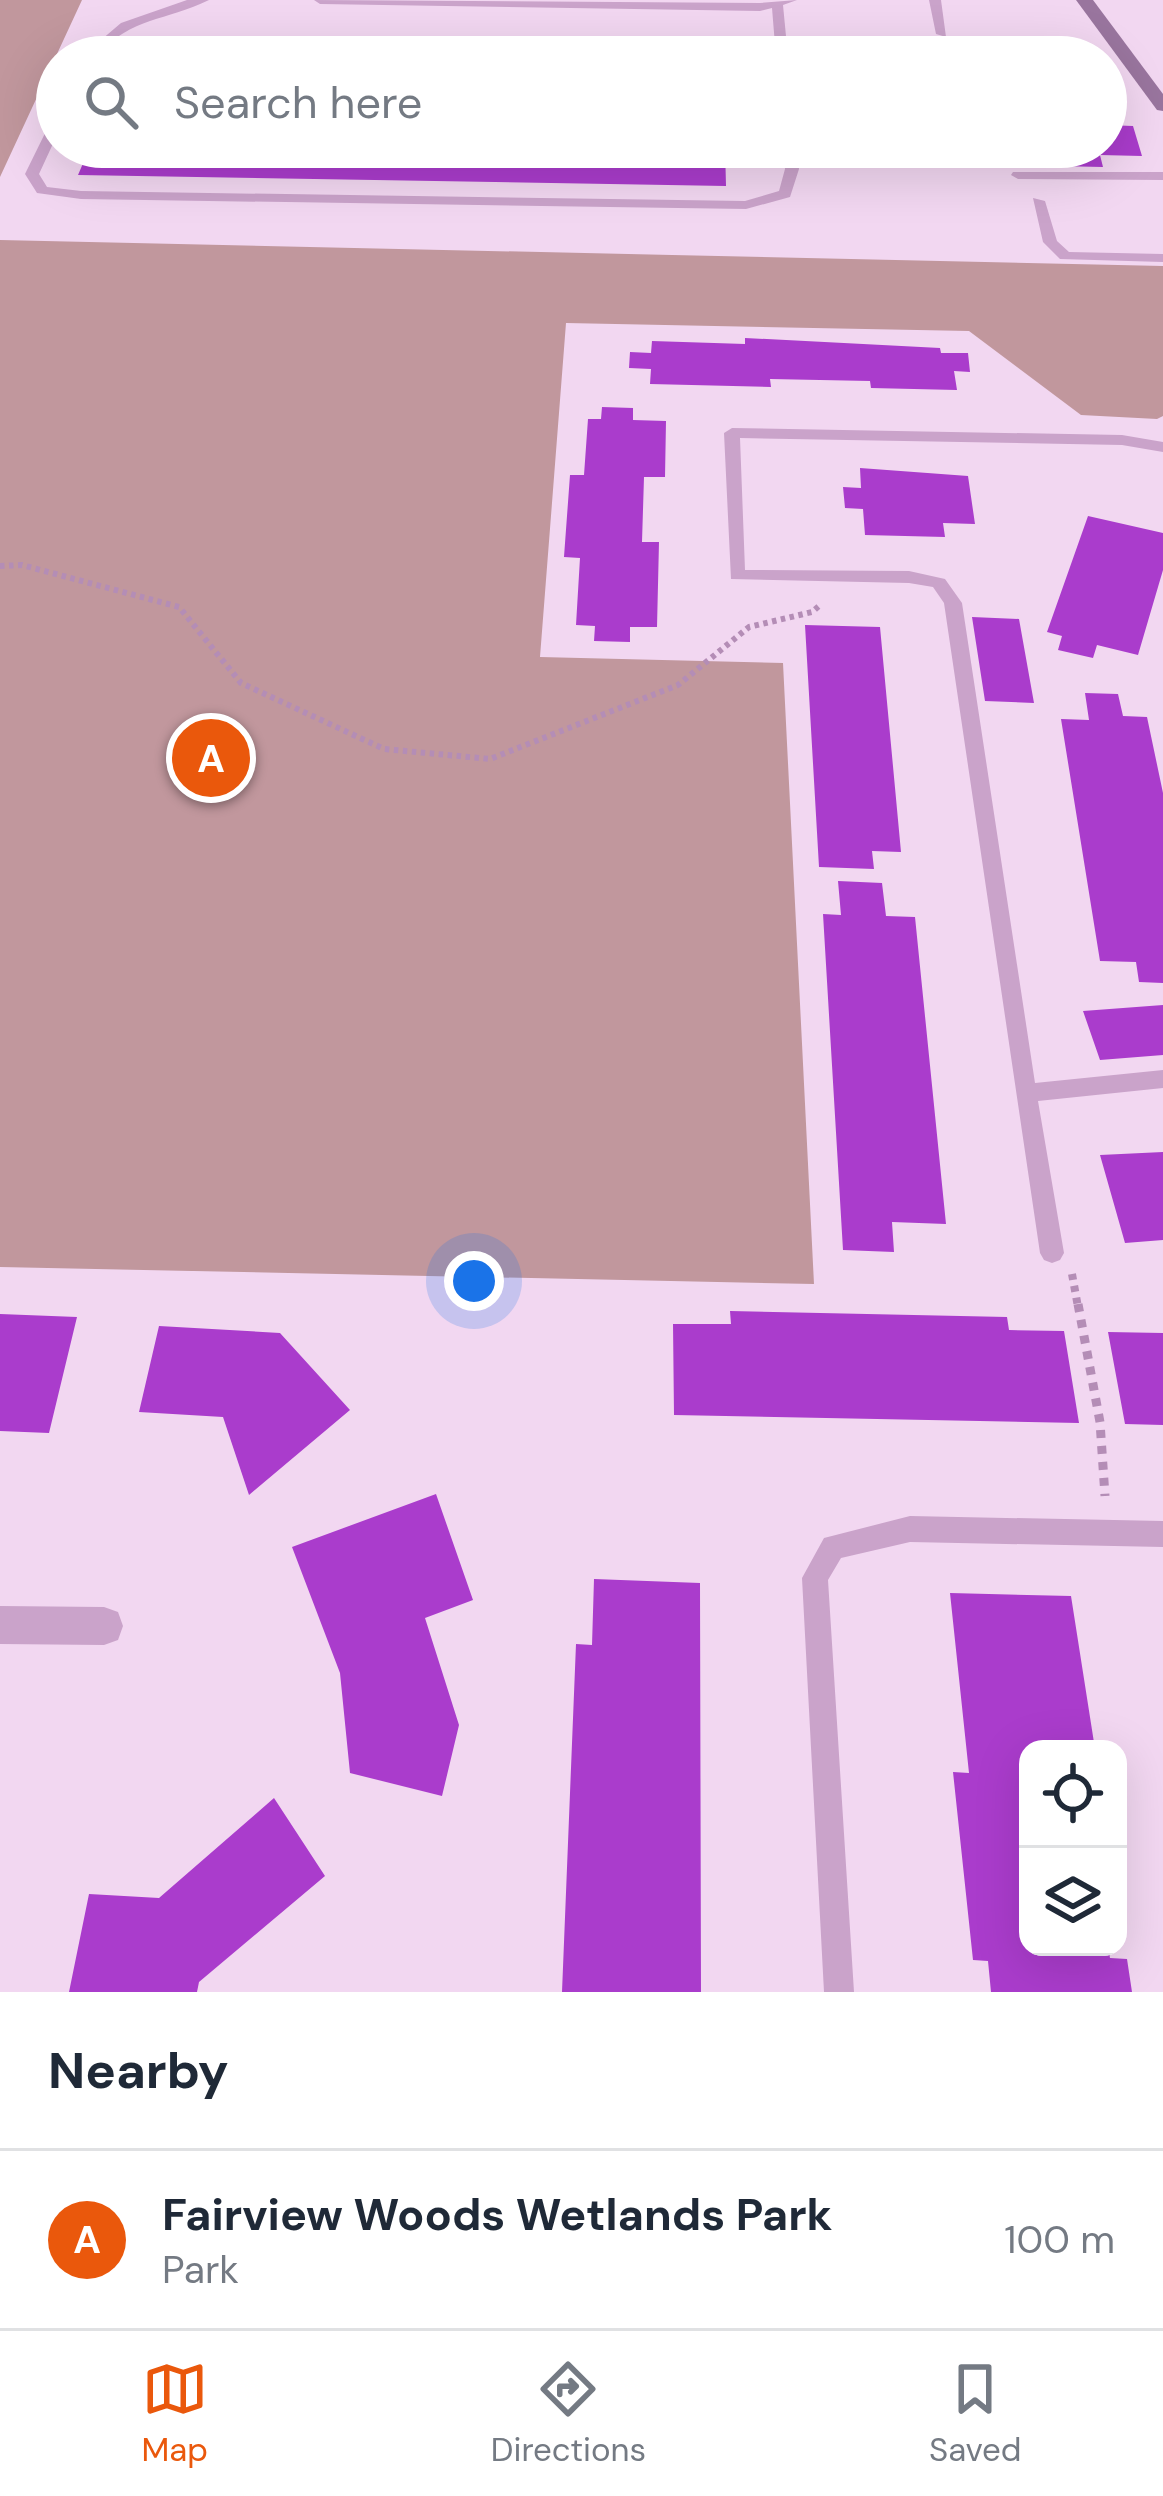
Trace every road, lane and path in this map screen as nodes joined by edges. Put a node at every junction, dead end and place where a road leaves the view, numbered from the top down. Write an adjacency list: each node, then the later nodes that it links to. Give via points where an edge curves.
1 (203, 0): 7 (lane)
2 (320, 0): 5 (lane)
3 (935, 0): 6 (lane)
4 (1084, 0): 9 (main road)
5 (784, 2): 8 (lane)
6 (943, 34)
7 (105, 36)
8 (783, 36)
9 (1111, 36)
10 (1127, 58): 11 (main road)
11 (1163, 106)
12 (36, 166): 13 (lane, via 42,190 81,195 746,205 785,194)
13 (792, 168)
14 (1018, 175): 15 (lane)
15 (1163, 176)
16 (1038, 201): 17 (lane, via 1049,242 1065,256)
17 (1163, 258)
18 (1163, 449): 20 (lane, via 1122,440 732,434 737,574)
19 (0, 566): 20 (path, via 179,607 242,683 384,749 490,759 678,685 748,627 812,612 832,597)
20 (837, 575): 22 (lane, via 939,583 953,603)
21 (1163, 1079): 22 (lane)
22 (1026, 1093): 23 (lane)
23 (1052, 1253): 24 (path, via 1073,1275)
24 (1112, 1533): 25 (lane); 28 (lane, via 910,1528 833,1546 815,1578)
25 (1163, 1534)
26 (0, 1625): 27 (street)
27 (104, 1626)
28 (839, 1992)

